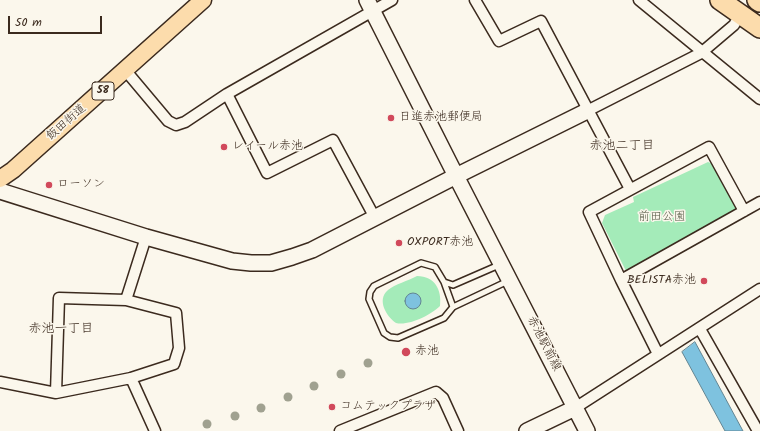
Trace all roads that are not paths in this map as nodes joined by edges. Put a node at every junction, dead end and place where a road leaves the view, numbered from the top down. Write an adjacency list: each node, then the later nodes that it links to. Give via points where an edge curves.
1 (203, 0): 12 (main road, 飯田街道 / 58)
2 (392, 0): 8 (street)
3 (475, 0): 15 (street, via 499,41 541,21)
4 (639, 0): 11 (street)
5 (720, 0): 9 (highway)
6 (757, 0): 7 (highway)
7 (760, 2)
8 (370, 5): 13 (street); 16 (street, 赤池駅前線)
9 (740, 15): 10 (highway); 11 (street, via 734,25)
10 (760, 28)
11 (702, 53): 14 (street); 15 (street)
12 (126, 71): 13 (street, via 168,121 176,125 185,122); 17 (main road, 飯田街道 / 58)
13 (227, 94): 22 (street, via 267,173 333,140)
14 (760, 99)
15 (587, 111): 16 (street); 18 (street)
16 (456, 176): 22 (street); 24 (street, 赤池駅前線)
17 (0, 179)
18 (630, 189): 21 (street, via 709,147); 26 (street, via 589,212)
19 (0, 191): 23 (street)
20 (760, 202): 21 (street)
21 (744, 211): 26 (street)
22 (375, 218): 23 (street, via 312,250 271,263 232,261)
23 (146, 237): 29 (street)
24 (499, 260): 25 (street, 赤池駅前線); 27 (lane, via 457,285)
25 (510, 280): 30 (lane); 36 (street, 赤池駅前線)
26 (621, 280): 32 (street)
27 (444, 282): 30 (lane); 30 (lane, via 435,267 421,263 374,286 370,292 370,299 384,333 398,338 444,318)
28 (760, 289): 31 (street)
29 (126, 300): 33 (street, via 176,313 179,348 174,364); 35 (street, via 59,298)
30 (453, 307)
31 (700, 329): 32 (street); 42 (street)
32 (658, 354): 36 (street)
33 (131, 378): 35 (street); 37 (street)
34 (0, 382): 35 (street)
35 (56, 393)
36 (575, 408): 40 (street); 41 (street, 赤池駅前線)
37 (155, 431)
38 (340, 431): 39 (street, via 436,392 443,398)
39 (458, 431)
40 (527, 431)
41 (587, 431)
42 (758, 431)

